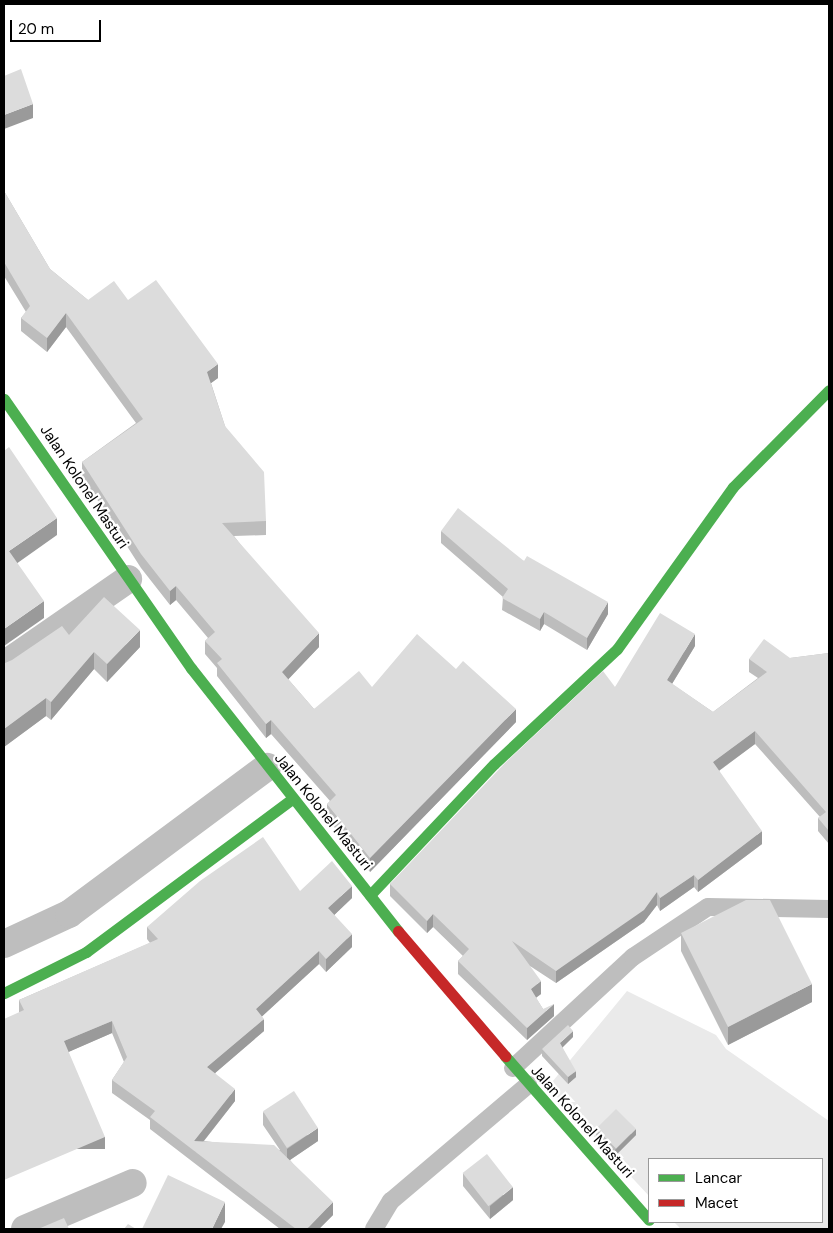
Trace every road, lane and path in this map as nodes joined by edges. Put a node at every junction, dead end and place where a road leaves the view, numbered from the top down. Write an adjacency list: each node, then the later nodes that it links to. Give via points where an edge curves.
1 (829, 390): 7 (main road, via 733,487 617,649 494,764)
2 (5, 405): 3 (main road, Jalan Kolonel Masturi)
3 (128, 579): 4 (street); 5 (main road, Jalan Kolonel Masturi)
4 (4, 665)
5 (267, 767): 6 (main road, Jalan Kolonel Masturi); 9 (street, via 69,914)
6 (292, 799): 7 (main road, Jalan Kolonel Masturi); 10 (main road, via 86,952)
7 (370, 896): 11 (main road, Jalan Kolonel Masturi)
8 (829, 909): 11 (lane, via 708,908 633,957)
9 (4, 944)
10 (4, 993)
11 (513, 1068): 12 (main road, Jalan Kolonel Masturi)
12 (528, 1084): 14 (main road, Jalan Kolonel Masturi); 16 (lane, via 391,1201)
13 (133, 1183): 15 (street)
14 (648, 1219)
15 (25, 1229)
16 (374, 1229)

